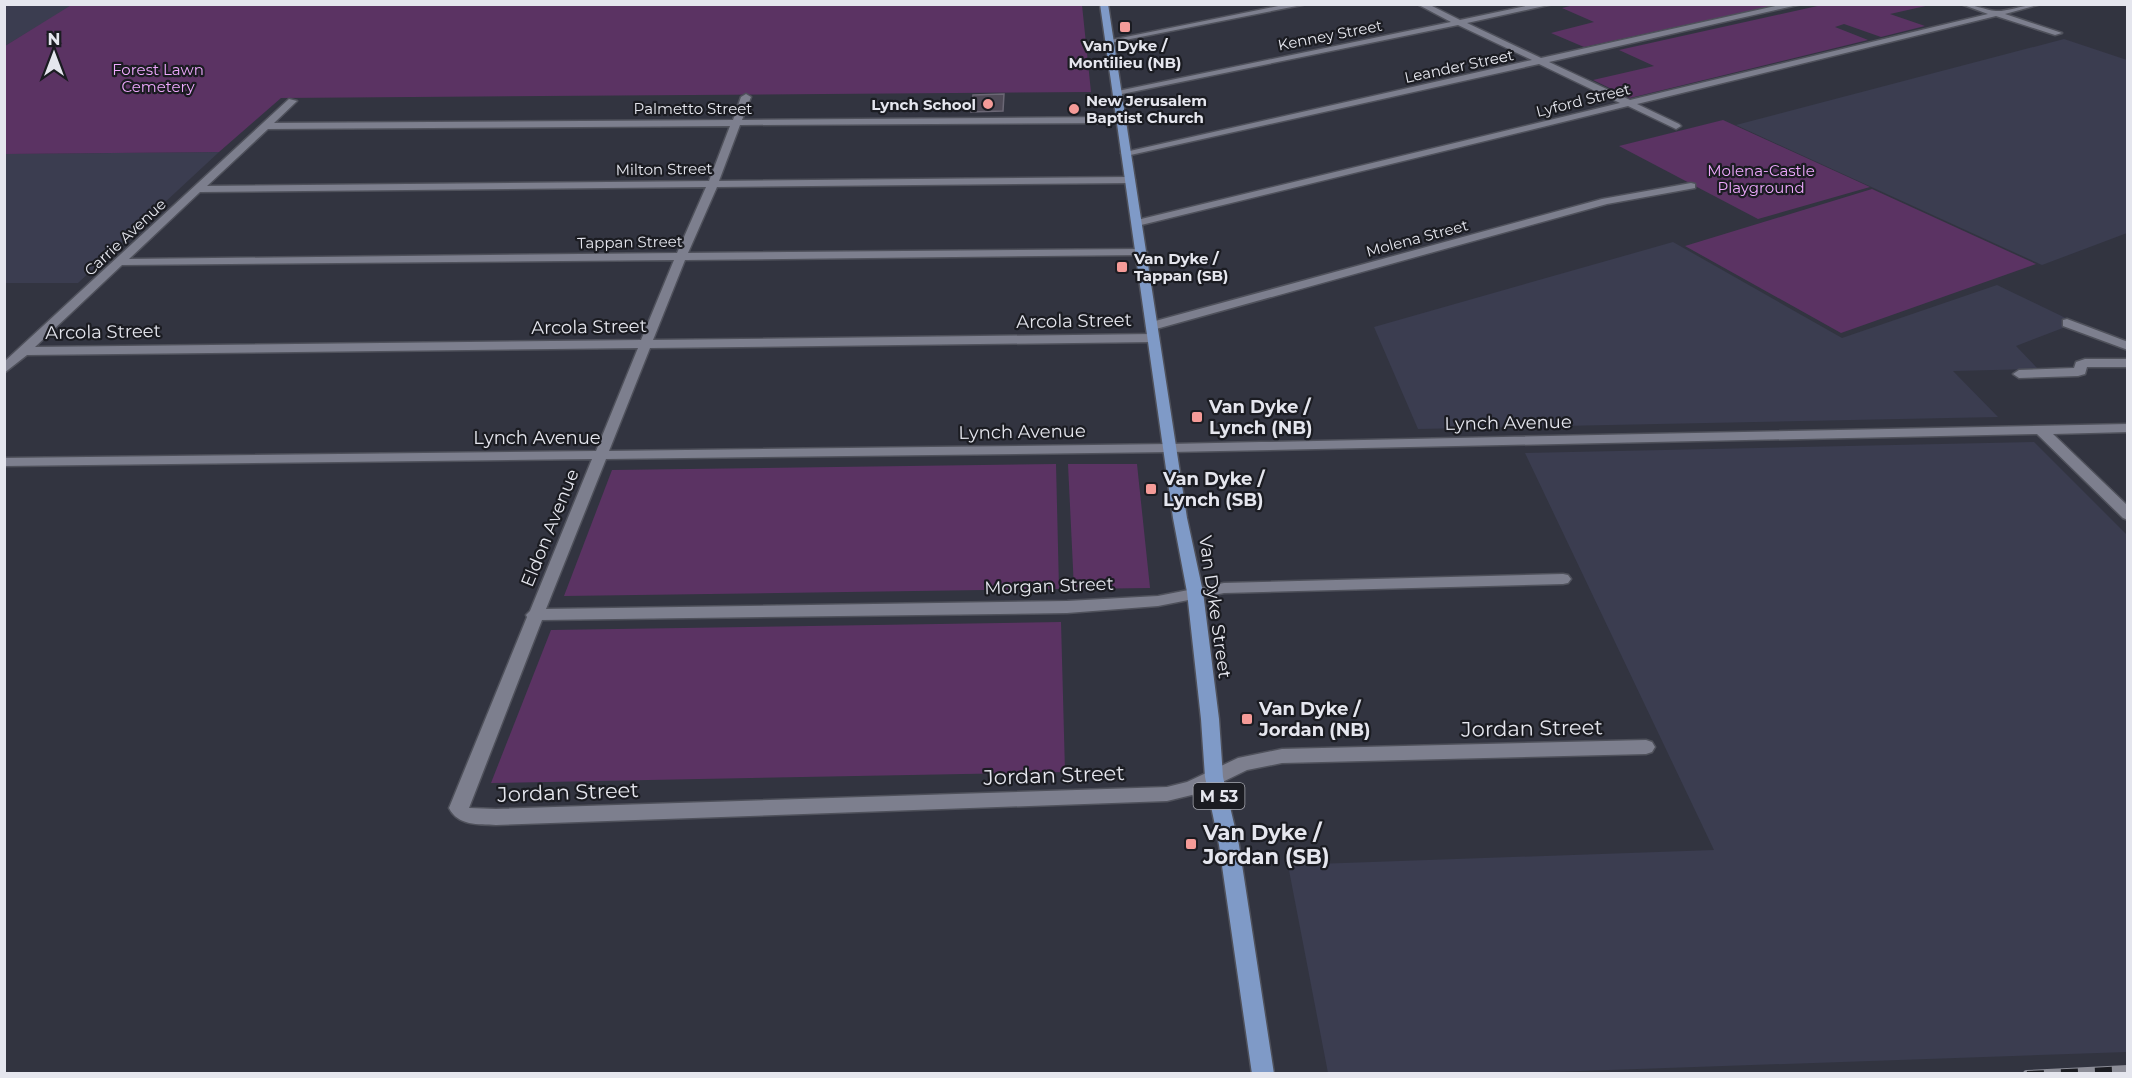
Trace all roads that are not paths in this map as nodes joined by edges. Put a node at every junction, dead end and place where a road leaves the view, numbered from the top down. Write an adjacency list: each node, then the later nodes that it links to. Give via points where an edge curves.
1 (1104, 4): 11 (main road, Van Dyke Street / M 53)
2 (1304, 4): 11 (street)
3 (1420, 4): 9 (street)
4 (1548, 4): 9 (street, Kenney Street)
5 (1798, 4): 12 (street, Leander Street)
6 (1965, 4): 8 (street)
7 (2037, 4): 8 (street, Lyford Street)
8 (1996, 14): 10 (street); 16 (street, Lyford Street)
9 (1458, 23): 12 (street); 13 (street, Kenney Street)
10 (2058, 33)
11 (1110, 41): 13 (main road, Van Dyke Street / M 53)
12 (1540, 62): 16 (street); 21 (street, Leander Street)
13 (1117, 92): 17 (main road, Van Dyke Street / M 53)
14 (746, 97): 18 (street, Eldon Avenue)
15 (292, 101): 19 (street, Carrie Avenue)
16 (1628, 104): 20 (street); 26 (street, Lyford Street)
17 (1121, 120): 18 (street, Palmetto Street); 21 (main road, Van Dyke Street / M 53)
18 (736, 122): 19 (street, Palmetto Street); 23 (street, Eldon Avenue)
19 (265, 126): 25 (street, Carrie Avenue)
20 (1676, 126)
21 (1126, 153): 22 (main road, Van Dyke Street / M 53)
22 (1130, 180): 23 (street, Milton Street); 26 (main road, Van Dyke Street / M 53)
23 (713, 184): 25 (street, Milton Street); 28 (street, Eldon Avenue)
24 (1691, 186): 31 (street, Molena Street, via 1606,201)
25 (198, 189): 29 (street, Carrie Avenue)
26 (1137, 223): 27 (main road, Van Dyke Street / M 53)
27 (1141, 252): 28 (street, Tappan Street); 31 (main road, Van Dyke Street / M 53)
28 (681, 256): 29 (street, Tappan Street); 32 (street, Eldon Avenue)
29 (120, 262): 34 (street, Carrie Avenue)
30 (2067, 323): 33 (street)
31 (1152, 332): 32 (street, Arcola Street); 40 (main road, Van Dyke Street / M 53)
32 (645, 344): 34 (street, Arcola Street); 41 (street, Eldon Avenue)
33 (2127, 346)
34 (24, 351): 36 (street, Carrie Avenue)
35 (2127, 363): 37 (street, via 2085,363 2078,372)
36 (4, 369)
37 (2019, 374)
38 (2127, 428): 39 (street, Lynch Avenue)
39 (2041, 430): 40 (street, Lynch Avenue); 43 (street)
40 (1170, 448): 41 (street, Lynch Avenue); 45 (main road, Van Dyke Street / M 53)
41 (599, 455): 42 (street, Lynch Avenue); 46 (street, Eldon Avenue)
42 (4, 462)
43 (2127, 515)
44 (1563, 579): 45 (street, Morgan Street)
45 (1195, 592): 46 (street, Morgan Street, via 1158,601 1067,607); 48 (main road, Van Dyke Street / M 53)
46 (534, 615): 49 (street, Eldon Avenue)
47 (1646, 747): 48 (street, Jordan Street, via 1282,756 1255,759)
48 (1214, 777): 49 (street, Jordan Street, via 1184,792 1167,794 496,817 471,816); 50 (main road, Van Dyke Street / M 53, via 1229,844)
49 (458, 808)
50 (1263, 1074)

